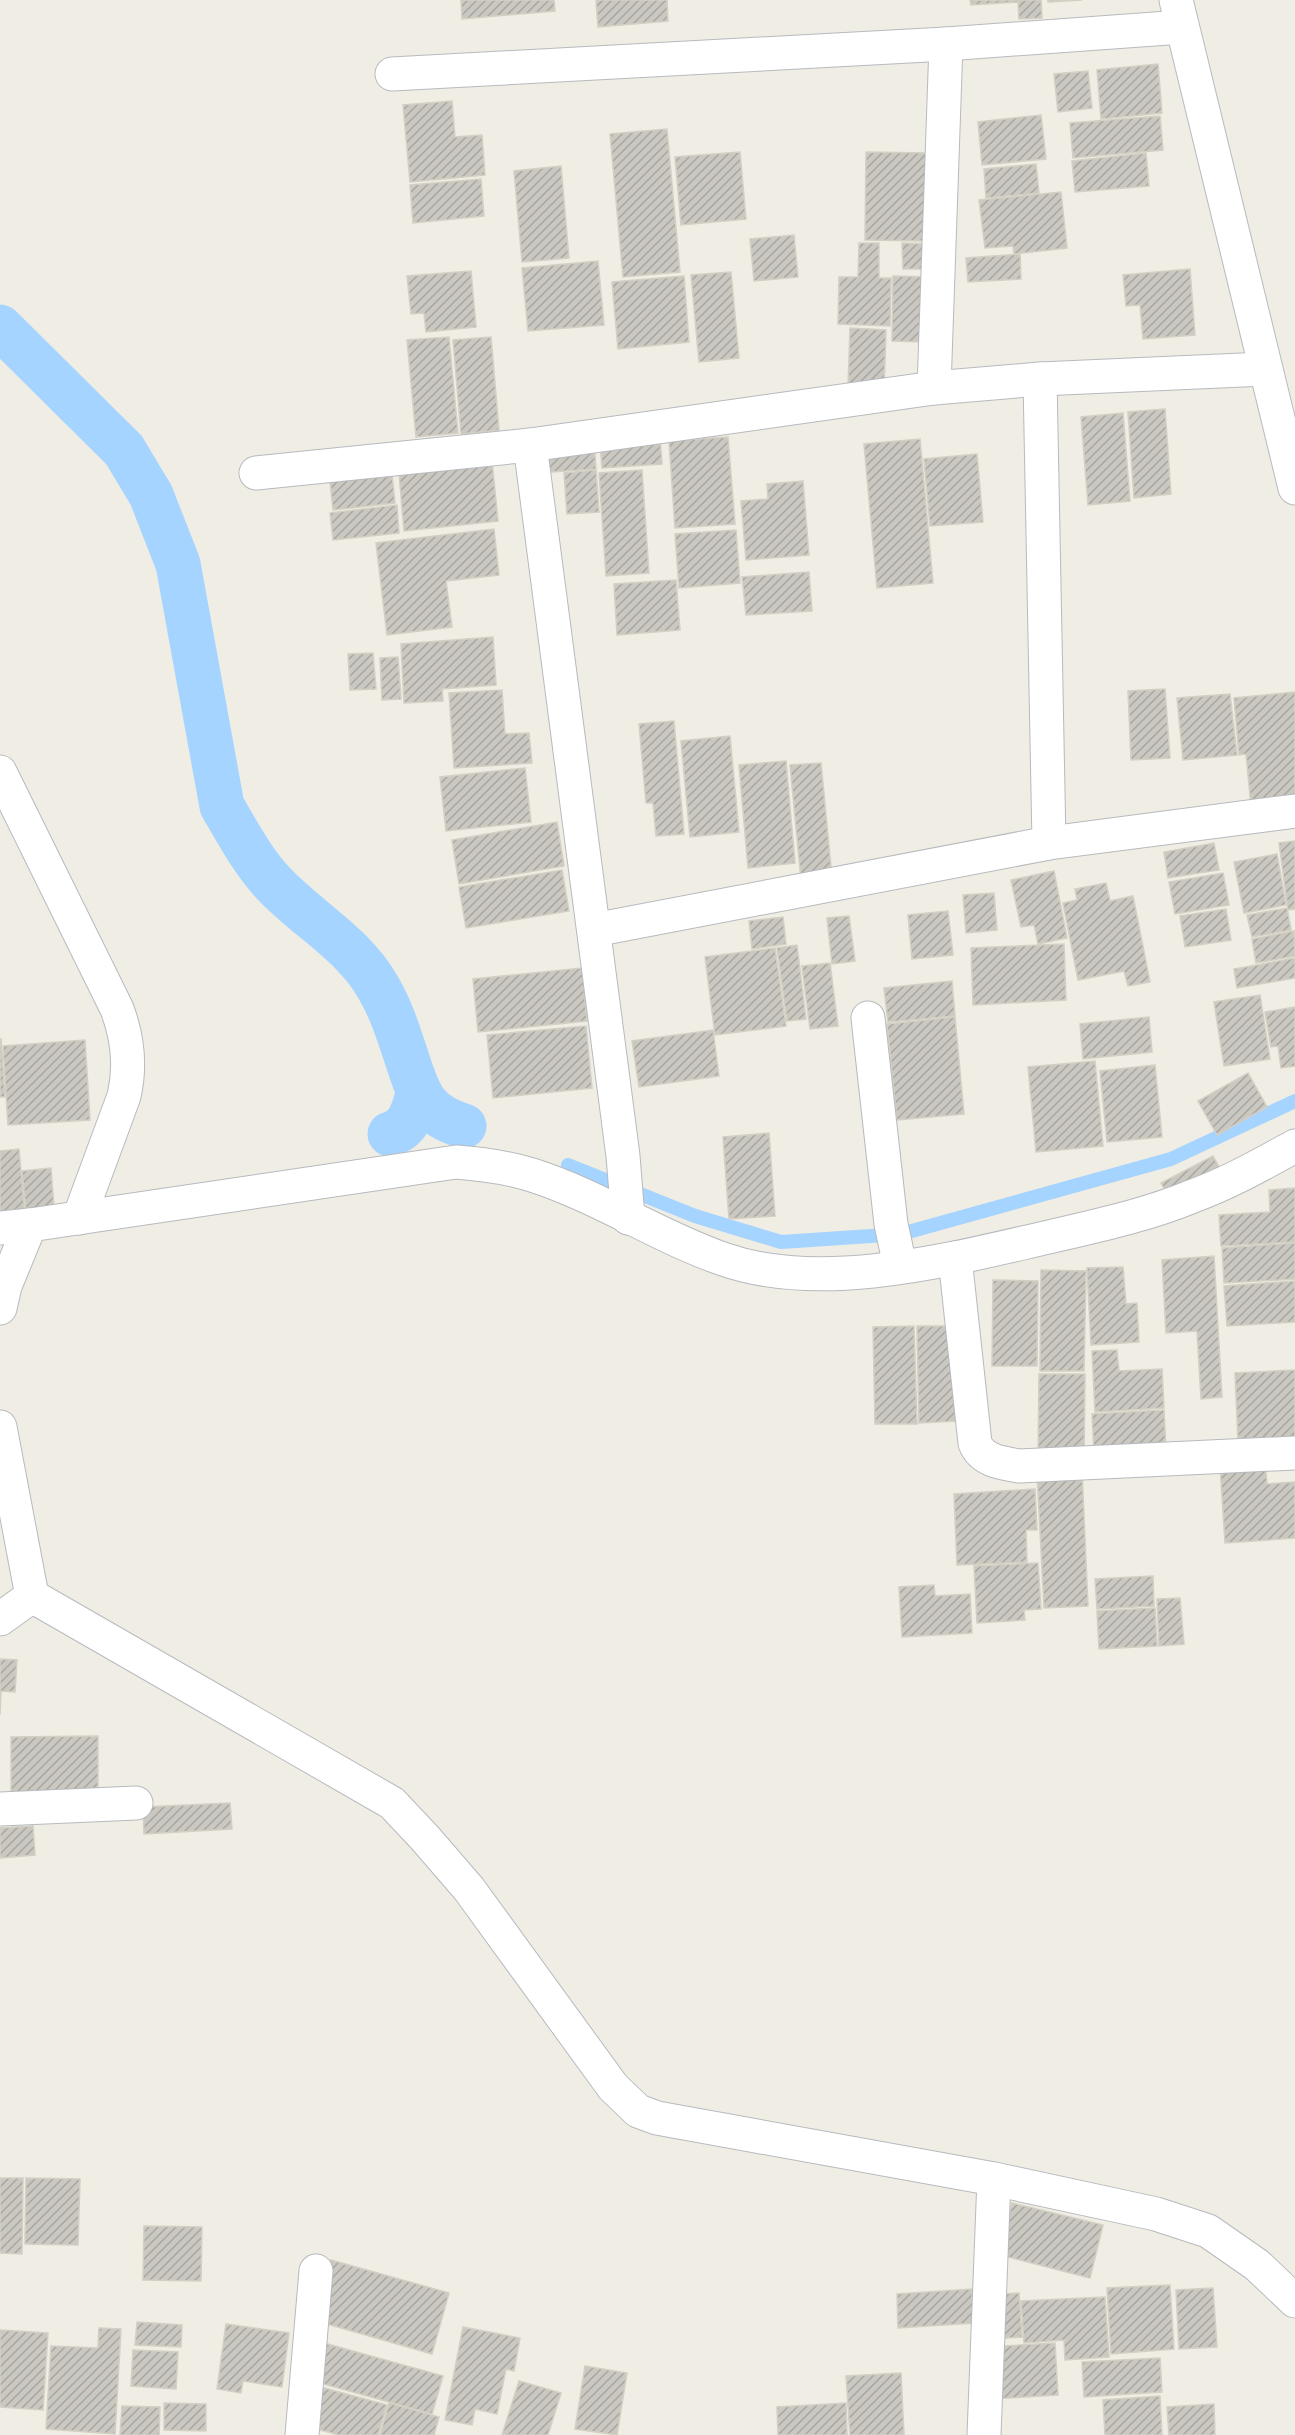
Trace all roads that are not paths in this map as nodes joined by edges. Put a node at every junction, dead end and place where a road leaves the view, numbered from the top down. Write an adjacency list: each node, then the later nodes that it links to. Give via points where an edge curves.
1 (1179, 13): 2 (street); 4 (street)
2 (946, 44): 3 (street); 6 (street)
3 (392, 74)
4 (1265, 369): 5 (street); 9 (street)
5 (1040, 379): 6 (street); 12 (street)
6 (934, 388): 7 (street)
7 (530, 445): 8 (street); 13 (street)
8 (256, 473)
9 (1295, 488)
10 (0, 772): 17 (street, via 117,1009 126,1036 129,1070 124,1096)
11 (1295, 812): 12 (street)
12 (1049, 843): 13 (street)
13 (594, 930): 16 (street)
14 (868, 1018): 19 (street)
15 (1295, 1146): 20 (street, via 1191,1197 1095,1225)
16 (627, 1204): 17 (street, via 531,1174 456,1162); 19 (street, via 723,1259 759,1269 807,1275)
17 (79, 1218): 18 (street)
18 (14, 1227): 21 (street)
19 (895, 1246): 20 (street)
20 (955, 1258): 23 (street, via 975,1443 981,1454 1019,1466)
21 (0, 1308)
22 (0, 1427): 24 (street)
23 (1295, 1453)
24 (19, 1606): 27 (street, via 392,1803 469,1889 613,2087 638,2111 657,2118)
25 (136, 1803): 26 (street)
26 (0, 1809)
27 (994, 2179): 29 (street, via 1156,2214 1209,2231 1257,2265); 31 (street)
28 (316, 2271): 30 (street)
29 (1295, 2301)
30 (302, 2435)
31 (984, 2435)

